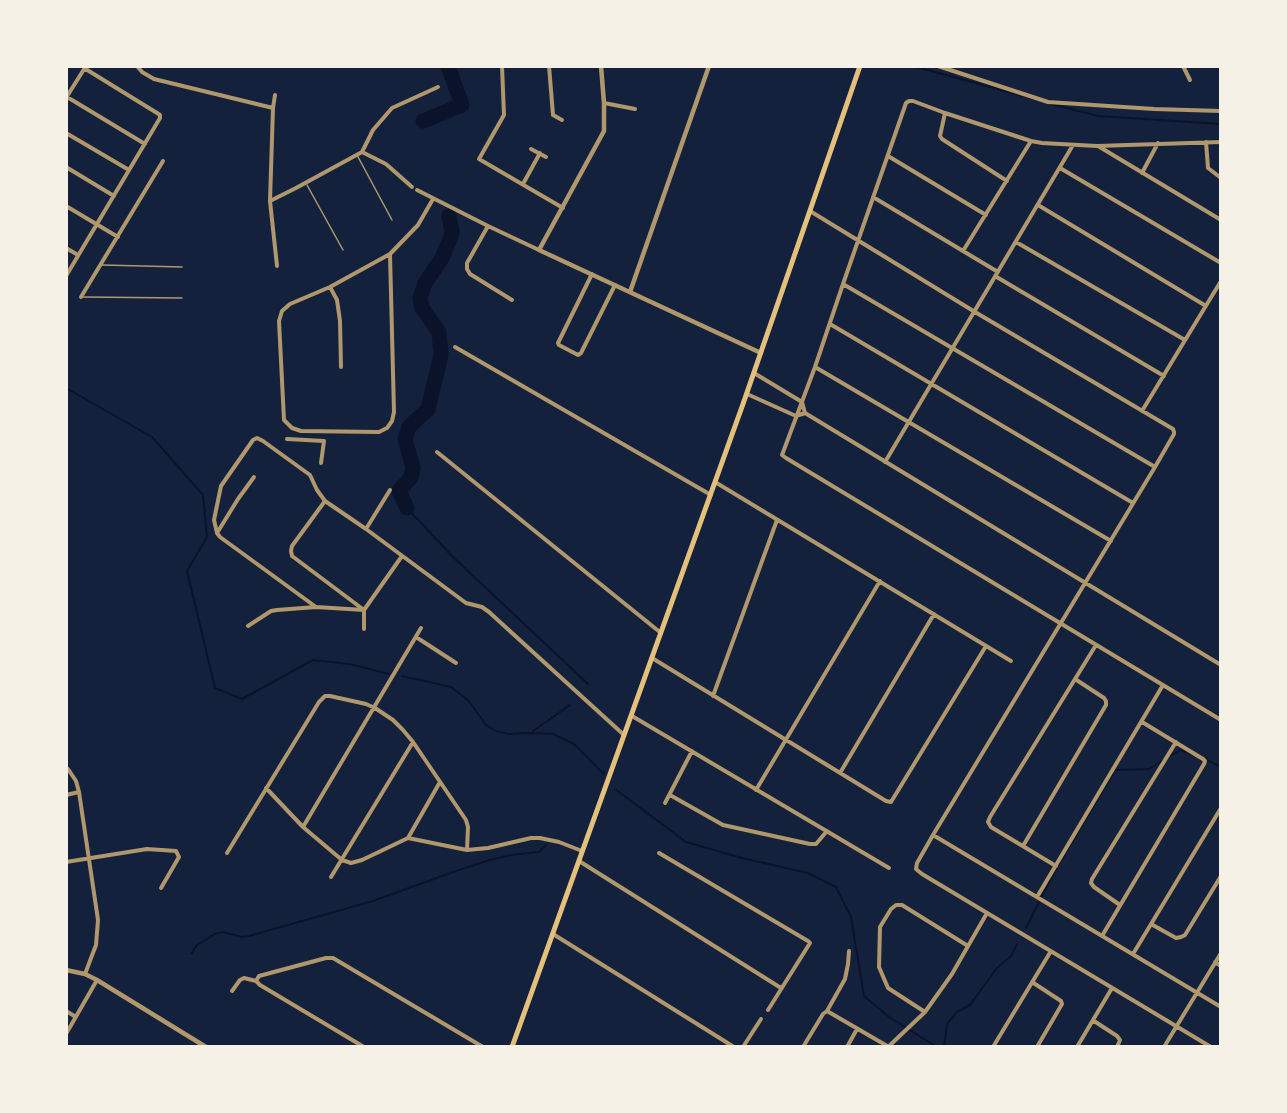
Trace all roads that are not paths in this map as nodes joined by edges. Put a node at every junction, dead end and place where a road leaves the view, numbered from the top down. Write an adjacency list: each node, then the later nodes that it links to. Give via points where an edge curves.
1 (137, 66): 15 (street, via 154,79)
2 (502, 66): 42 (street, via 504,115 479,159)
3 (549, 66): 19 (street, via 553,115)
4 (601, 66): 14 (street)
5 (709, 66): 76 (street)
6 (860, 66): 50 (main road)
7 (938, 66): 17 (street, via 1048,102)
8 (1183, 66): 10 (street)
9 (85, 67): 13 (street); 25 (street, via 160,115)
10 (1190, 80)
11 (438, 87): 29 (street, via 392,108 373,130)
12 (275, 94): 15 (street)
13 (67, 98): 25 (street)
14 (604, 103): 16 (street); 49 (street, via 604,131)
15 (273, 108): 46 (street)
16 (635, 109)
17 (1221, 111)
18 (945, 113): 21 (street); 32 (street, via 913,101 906,103); 40 (street, via 942,139)
19 (562, 120)
20 (66, 133): 37 (street)
21 (1031, 141): 26 (street); 40 (street)
22 (1206, 142): 23 (street); 24 (street); 39 (street, via 1208,168)
23 (1221, 142)
24 (1158, 143): 27 (street); 38 (street)
25 (145, 144): 37 (street)
26 (1073, 145): 27 (street); 36 (street)
27 (1097, 146): 38 (street)
28 (531, 148): 30 (street)
29 (362, 152): 31 (street); 45 (street, via 386,164)
30 (540, 153): 33 (street); 42 (street)
31 (357, 155): 41 (street); 52 (lane)
32 (888, 156): 44 (street); 51 (street)
33 (546, 157)
34 (163, 161): 56 (street)
35 (66, 167): 43 (street)
36 (1060, 168): 47 (street); 65 (street)
37 (129, 170): 43 (street)
38 (1142, 173): 53 (street)
39 (1221, 178)
40 (1007, 180): 51 (street)
41 (305, 183): 46 (street); 60 (lane)
42 (522, 184): 49 (street)
43 (114, 196): 54 (street)
44 (873, 197): 57 (street); 62 (street)
45 (433, 199): 55 (street); 63 (street, via 418,225)
46 (270, 201): 67 (street)
47 (1038, 205): 58 (street); 80 (street)
48 (66, 206): 54 (street)
49 (562, 208): 61 (street)
50 (810, 211): 57 (street); 86 (main road)
51 (986, 214): 62 (street)
52 (392, 220)
53 (1221, 220)
54 (97, 225): 56 (street); 64 (street)
55 (488, 226): 61 (street); 79 (street, via 467,269)
56 (118, 237): 66 (street)
57 (858, 239): 73 (street); 81 (street)
58 (1016, 242): 70 (street); 83 (street)
59 (66, 248): 64 (street)
60 (343, 250)
61 (539, 250): 69 (street)
62 (963, 251): 70 (street)
63 (390, 254): 75 (street); 98 (street, via 392,421 379,432)
64 (78, 255): 71 (street)
65 (1221, 263)
66 (100, 265): 68 (lane); 77 (street)
67 (277, 266)
68 (182, 267)
69 (591, 274): 74 (street); 74 (street, via 558,343 578,355)
70 (997, 274): 81 (street); 90 (street)
71 (66, 276)
72 (1221, 281): 80 (street)
73 (843, 284): 82 (street); 85 (street)
74 (615, 285): 76 (street)
75 (330, 287): 87 (street, via 337,300 340,321); 98 (street, via 290,304 279,321 284,420 301,431)
76 (630, 292): 86 (street)
77 (81, 297): 78 (lane)
78 (182, 298)
79 (512, 300)
80 (1206, 306): 83 (street)
81 (975, 312): 85 (street); 94 (street)
82 (830, 324): 88 (street); 91 (street)
83 (1185, 340): 90 (street)
84 (455, 347): 108 (street)
85 (953, 348): 91 (street); 104 (street)
86 (761, 353): 89 (main road)
87 (341, 367)
88 (815, 367): 93 (street); 97 (street)
89 (754, 373): 92 (main road); 93 (street)
90 (1164, 376): 94 (street)
91 (931, 384): 97 (street); 110 (street)
92 (747, 394): 96 (street); 106 (main road)
93 (802, 402): 95 (street); 96 (street)
94 (1142, 411): 104 (street, via 1174,432)
95 (805, 413): 96 (street); 102 (street)
96 (796, 416): 121 (street, via 782,454 786,458)
97 (908, 423): 102 (street); 114 (street)
98 (322, 431): 100 (street)
99 (287, 439): 100 (street)
100 (324, 441): 103 (street)
101 (437, 452): 125 (street)
102 (885, 462): 117 (street)
103 (321, 463)
104 (1155, 467): 110 (street)
105 (254, 477): 113 (street)
106 (715, 482): 108 (main road); 111 (street)
107 (390, 490): 112 (street)
108 (711, 495): 125 (main road)
109 (325, 501): 112 (street); 113 (street, via 310,475 257,438 223,482 214,520); 119 (street, via 292,546 292,556)
110 (1133, 503): 114 (street)
111 (777, 519): 116 (street); 135 (street)
112 (366, 529): 115 (street)
113 (217, 533): 118 (street)
114 (1111, 541): 117 (street)
115 (402, 555): 119 (street); 140 (street, via 466,603 489,612)
116 (880, 581): 120 (street); 141 (street)
117 (1085, 584): 121 (street); 132 (street)
118 (316, 608): 119 (street); 122 (street, via 271,611)
119 (364, 610): 123 (street)
120 (934, 614): 128 (street); 146 (street)
121 (1060, 623): 127 (street); 157 (street)
122 (248, 626)
123 (364, 628)
124 (421, 628): 126 (street)
125 (662, 633): 129 (main road)
126 (416, 637): 131 (street); 136 (street)
127 (1096, 645): 133 (street); 134 (street)
128 (986, 646): 130 (street); 146 (street, via 891,802)
129 (652, 658): 135 (street); 137 (main road)
130 (1011, 661)
131 (456, 663)
132 (1221, 665)
133 (1075, 679): 159 (street, via 1104,698 1106,705); 159 (street, via 988,822)
134 (1163, 685): 138 (street); 139 (street)
135 (712, 696): 141 (street)
136 (375, 708): 142 (street, via 393,720); 148 (street, via 325,696); 155 (street)
137 (632, 716): 140 (main road); 144 (street)
138 (1221, 720)
139 (1142, 722): 143 (street); 168 (street)
140 (624, 735): 161 (main road)
141 (785, 740): 146 (street); 149 (street)
142 (413, 742): 147 (street); 165 (street)
143 (1176, 742): 174 (street, via 1203,759 1204,765); 174 (street, via 1092,879 1094,887)
144 (692, 751): 149 (street); 152 (street)
145 (66, 768): 150 (street)
146 (840, 773)
147 (440, 782): 158 (street); 160 (street, via 466,820)
148 (266, 788): 155 (street); 162 (street)
149 (756, 789): 156 (street)
150 (79, 792): 151 (street); 164 (street)
151 (66, 795)
152 (670, 795): 153 (street); 156 (street, via 735,828 810,844 816,844)
153 (665, 803)
154 (1221, 808): 176 (street)
155 (303, 826): 165 (street)
156 (826, 831): 169 (street)
157 (933, 835): 173 (street); 175 (street, via 916,869)
158 (408, 838): 160 (street); 165 (street, via 362,860)
159 (1023, 846): 168 (street)
160 (467, 850): 161 (street, via 540,838)
161 (582, 851): 166 (main road)
162 (227, 853)
163 (659, 853): 191 (street, via 808,941 810,945)
164 (88, 859): 167 (street); 172 (street, via 147,849 176,851 179,857); 187 (street, via 98,929)
165 (342, 860): 171 (street)
166 (579, 861): 177 (main road); 191 (street)
167 (66, 862)
168 (1056, 866): 173 (street)
169 (888, 868)
170 (1221, 876): 176 (street, via 1181,937)
171 (331, 877)
172 (161, 888)
173 (1037, 897): 178 (street)
174 (1120, 904): 178 (street)
175 (987, 913): 179 (street); 181 (street)
176 (1151, 924): 183 (street)
177 (553, 934): 209 (main road); 210 (street)
178 (1102, 936): 183 (street)
179 (968, 946): 199 (street); 199 (street, via 902,905 891,909 880,927 879,967 888,988)
180 (849, 951): 198 (street, via 845,979)
181 (1051, 951): 190 (street); 192 (street)
182 (1221, 953): 184 (street)
183 (1133, 954): 194 (street)
184 (1215, 962): 185 (street); 194 (street)
185 (1221, 966)
186 (66, 970): 187 (street)
187 (86, 974): 188 (street)
188 (97, 980): 200 (street); 206 (street)
189 (256, 981): 193 (street, via 244,978); 207 (street); 208 (street, via 259,976 333,958)
190 (1032, 982): 215 (street); 216 (street, via 1062,1004)
191 (781, 988): 196 (street)
192 (1112, 988): 202 (street); 203 (street)
193 (232, 991)
194 (1197, 993): 195 (street); 203 (street)
195 (1221, 1007)
196 (768, 1010)
197 (66, 1011): 200 (street)
198 (828, 1011): 204 (street); 212 (street)
199 (925, 1012): 214 (street)
200 (75, 1017): 205 (street)
201 (761, 1019): 211 (street)
202 (1094, 1021): 217 (street); 218 (street, via 1117,1036)
203 (1177, 1027): 219 (street); 220 (street)
204 (857, 1029): 213 (street); 214 (street)
205 (66, 1034)
206 (206, 1047)
207 (364, 1047)
208 (483, 1047)
209 (512, 1047)
210 (735, 1047)
211 (743, 1047)
212 (803, 1047)
213 (847, 1047)
214 (888, 1047)
215 (993, 1047)
216 (1037, 1047)
217 (1077, 1047)
218 (1117, 1047)
219 (1164, 1047)
220 (1211, 1047)

